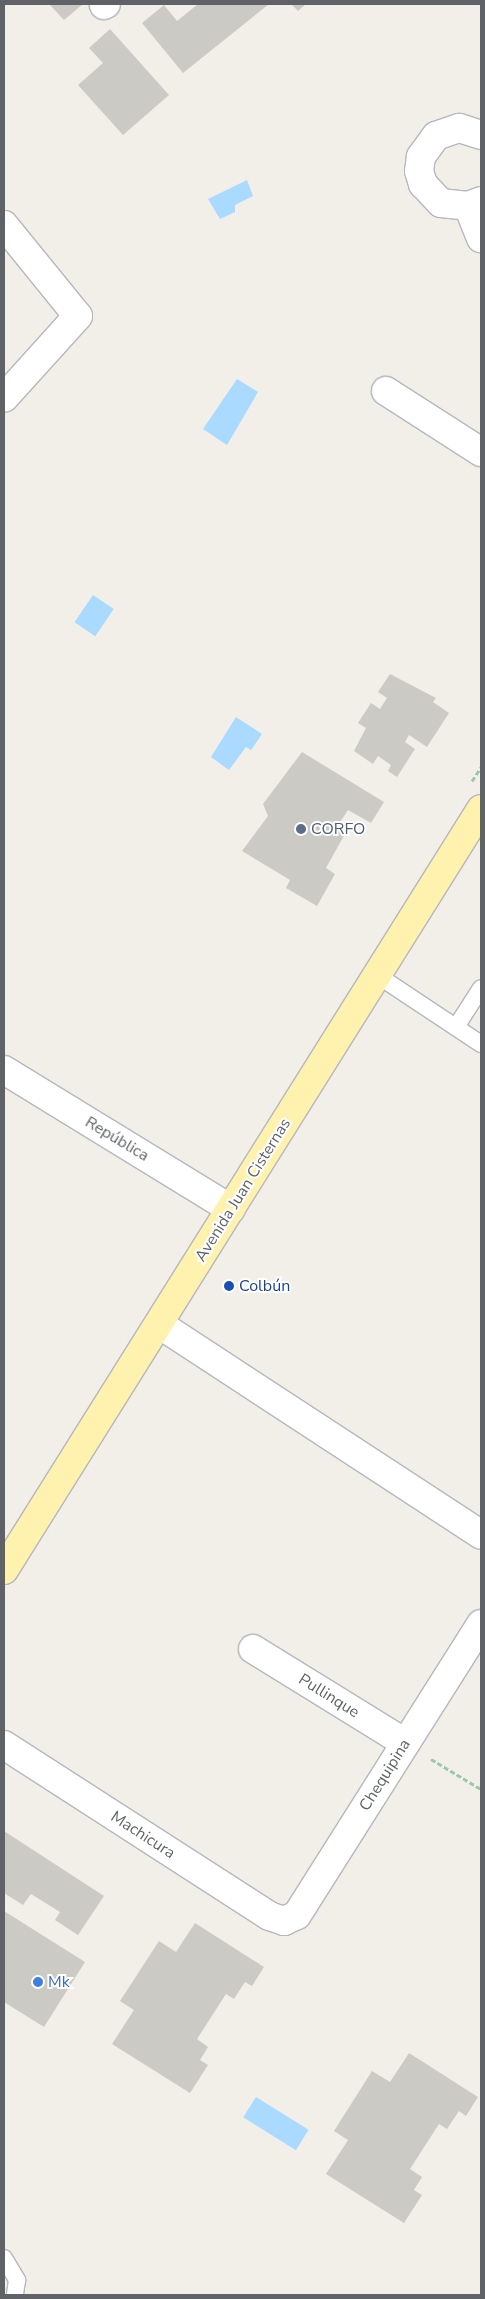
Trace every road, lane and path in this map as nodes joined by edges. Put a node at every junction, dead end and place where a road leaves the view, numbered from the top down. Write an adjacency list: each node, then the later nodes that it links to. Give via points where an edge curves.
1 (481, 135): 2 (street, via 459,128 446,130 431,140 421,157 423,184 430,195 441,203)
2 (475, 204): 4 (street)
3 (4, 225): 6 (street, via 78,316)
4 (481, 238)
5 (386, 391): 7 (street)
6 (4, 398)
7 (481, 452)
8 (481, 809): 9 (main road, Avenida Juan Cisternas)
9 (377, 975): 11 (lane); 14 (main road, Avenida Juan Cisternas)
10 (481, 988): 11 (lane)
11 (456, 1027): 12 (lane)
12 (481, 1044)
13 (4, 1070): 14 (street, República)
14 (230, 1209): 15 (main road, Avenida Juan Cisternas)
15 (159, 1324): 16 (street); 17 (main road, Avenida Juan Cisternas)
16 (481, 1535)
17 (4, 1570)
18 (481, 1624): 20 (street, Chequipina)
19 (254, 1649): 20 (street, Pullinque)
20 (405, 1743): 22 (path); 23 (street, Chequipina, via 297,1915)
21 (4, 1745): 23 (street, Machicura, via 269,1916)
22 (481, 1789)
23 (284, 1921)
24 (4, 2258): 25 (lane, via 17,2280)
25 (15, 2295)

